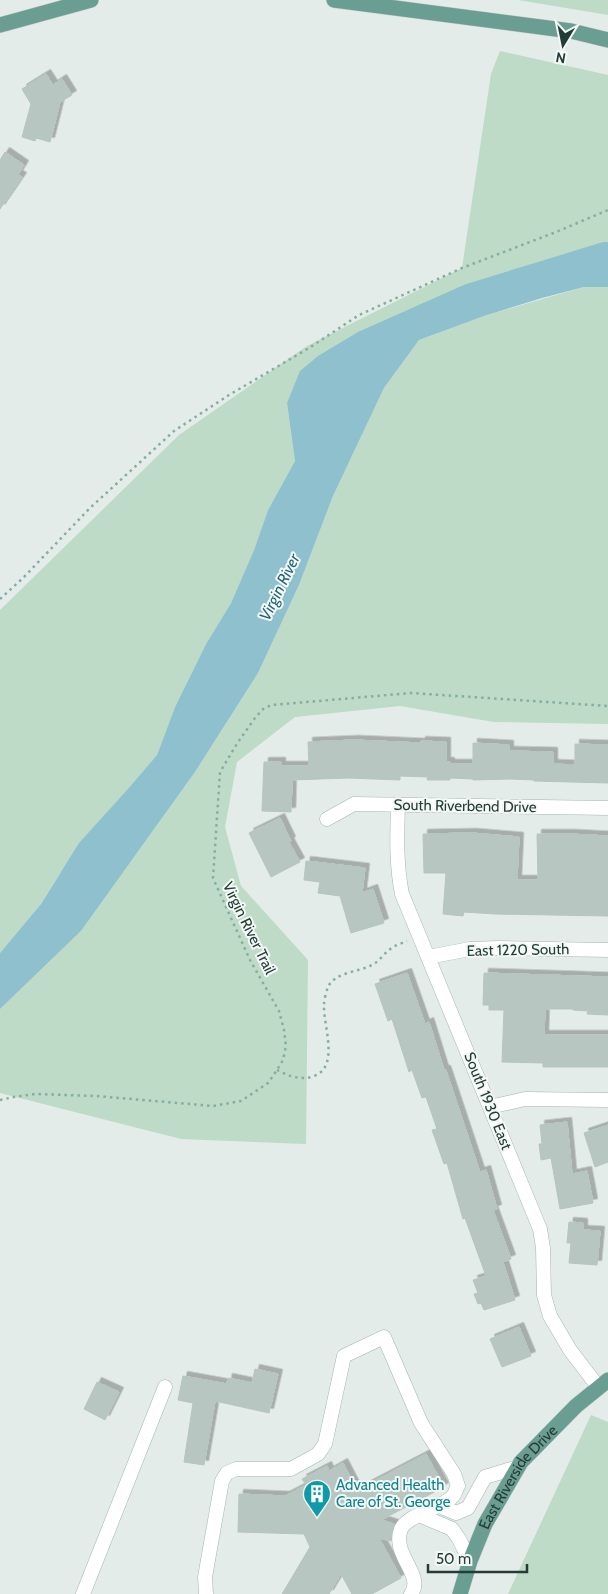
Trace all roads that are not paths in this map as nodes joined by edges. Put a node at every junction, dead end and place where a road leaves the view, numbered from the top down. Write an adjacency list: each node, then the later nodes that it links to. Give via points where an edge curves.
1 (91, 0): 3 (main road)
2 (334, 0): 4 (main road, via 571,31)
3 (0, 25)
4 (608, 40)
5 (398, 805): 6 (street, South Riverbend Drive); 7 (street, South Riverbend Drive, via 354,804); 9 (street, South 1930 East, via 398,876 402,894)
6 (608, 808)
7 (327, 819)
8 (608, 950): 9 (street, East 1220 South, via 470,949)
9 (428, 957): 11 (street, South 1930 East)
10 (608, 1100): 11 (street, via 525,1099)
11 (490, 1107): 12 (street, South 1930 East, via 540,1229 544,1295 550,1316 570,1350)
12 (603, 1384): 14 (main road, East Riverside Drive, via 576,1406)
13 (165, 1387): 18 (street)
14 (518, 1467): 15 (street, via 485,1476 468,1508 456,1513); 17 (main road, East Riverside Drive, via 485,1524)
15 (437, 1505): 16 (street); 19 (street, via 452,1497 458,1486 454,1474 421,1423 384,1337 344,1356 325,1444 318,1454 291,1469 236,1469 227,1472 222,1481 205,1577)
16 (419, 1515): 17 (street, via 452,1529); 20 (street, via 407,1521 399,1547 414,1578)
17 (470, 1561): 21 (main road, East Riverside Drive)
18 (83, 1594)
19 (206, 1594)
20 (411, 1594)
21 (460, 1594)

